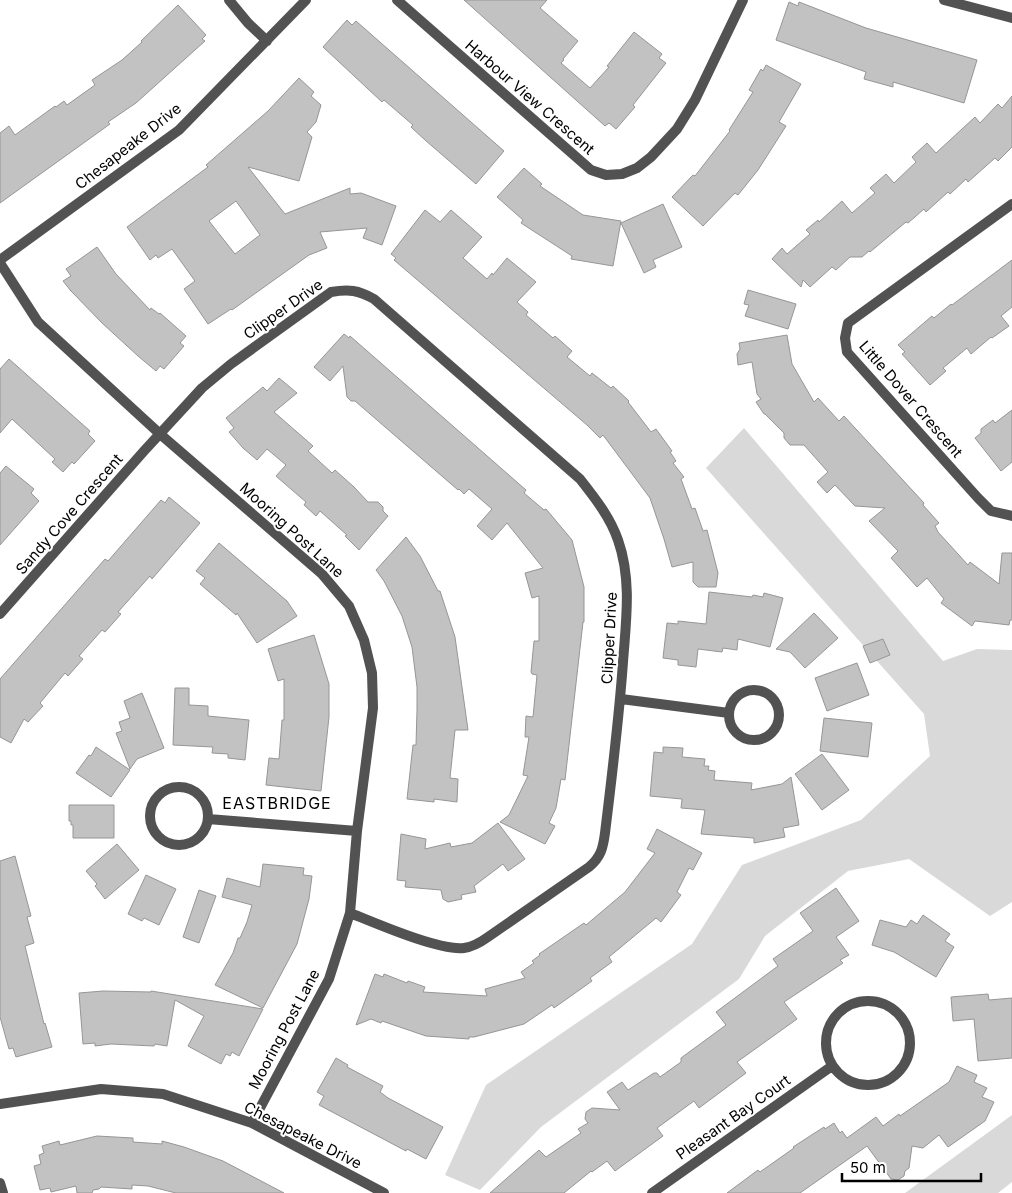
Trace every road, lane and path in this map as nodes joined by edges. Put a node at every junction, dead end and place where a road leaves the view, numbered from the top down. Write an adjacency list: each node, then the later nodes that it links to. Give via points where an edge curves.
1 (229, 0): 7 (street)
2 (306, 0): 7 (street, Chesapeake Drive)
3 (397, 0): 4 (street, Harbour View Crescent, via 591,170 606,175 622,174 637,168 677,129 695,100)
4 (743, 0)
5 (944, 0): 6 (street)
6 (1012, 18)
7 (267, 41): 9 (street, Chesapeake Drive, via 178,130)
8 (1012, 204): 11 (street, Little Dover Crescent, via 848,323 845,338 847,352 978,498 991,511)
9 (0, 262): 10 (street, Mooring Post Lane, via 38,322)
10 (160, 434): 12 (street, Sandy Cove Crescent); 13 (street, Clipper Drive, via 209,382 324,296 346,290 361,292 374,299 580,479 607,516 618,540 627,586); 16 (street, Mooring Post Lane, via 322,574 349,606 364,640 372,674 373,708)
11 (1012, 516)
12 (0, 614)
13 (621, 699): 14 (street); 17 (street, Clipper Drive, via 602,851 598,860 476,945 464,948 440,945)
14 (728, 713): 14 (street, via 729,722 736,732 746,739 755,740 771,733 779,717 778,706 762,691 749,690 737,696)
15 (208, 819): 15 (street, via 203,800 184,787 164,790 150,809 156,834 173,844 194,840 202,834); 16 (street)
16 (358, 831): 17 (street, Mooring Post Lane)
17 (350, 913): 20 (street, Mooring Post Lane, via 329,979)
18 (832, 1066): 18 (street, via 826,1052 827,1031 833,1018 847,1006 861,1001 886,1005 906,1026 908,1053 903,1066 886,1081 872,1085 856,1083 842,1077); 24 (street, Pleasant Bay Court)
19 (0, 1104): 20 (street, Chesapeake Drive, via 102,1089 164,1094)
20 (252, 1123): 23 (street, Chesapeake Drive)
21 (0, 1182): 22 (street)
22 (3, 1193)
23 (384, 1193)
24 (652, 1193)

